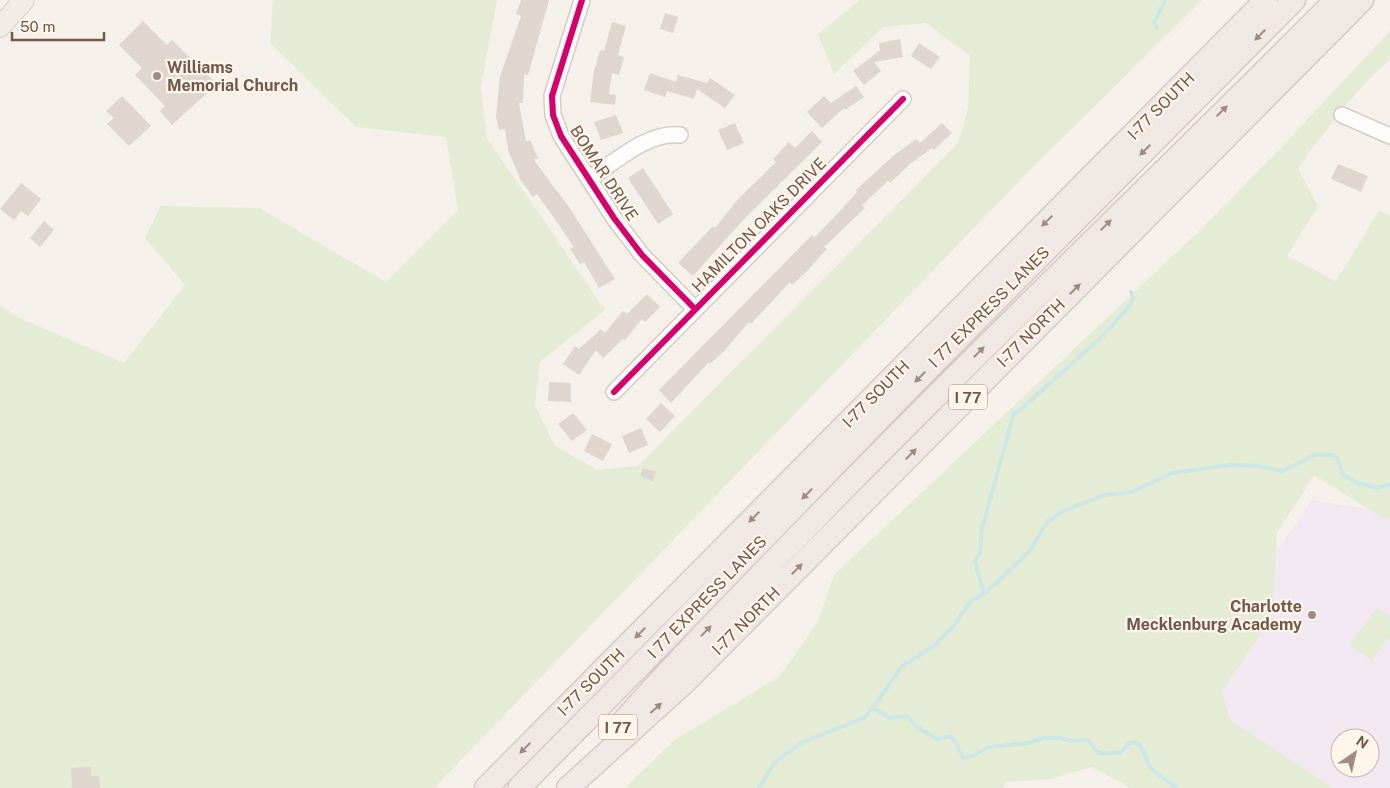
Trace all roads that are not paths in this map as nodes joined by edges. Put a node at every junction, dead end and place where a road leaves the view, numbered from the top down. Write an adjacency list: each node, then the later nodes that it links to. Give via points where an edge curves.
1 (24, 0): 7 (main road)
2 (582, 0): 12 (street, BOMAR DRIVE, via 552,96 553,115 561,136)
3 (1266, 0): 15 (highway, I-77 SOUTH, one-way to 15)
4 (1294, 0): 16 (highway, I 77 EXPRESS LANES / I 77, one-way to 16)
5 (1336, 0): 17 (highway, I 77 EXPRESS LANES / I 77, one-way to 5, via 672,666 848,484)
6 (1362, 0): 18 (highway, I-77 NORTH / I 77, one-way to 6, via 686,681)
7 (0, 27)
8 (903, 99): 13 (street, HAMILTON OAKS DRIVE)
9 (1342, 116): 11 (street)
10 (680, 135): 12 (street, via 661,136 640,146)
11 (1390, 136)
12 (589, 179): 13 (street, BOMAR DRIVE, via 642,254)
13 (695, 309): 14 (street, HAMILTON OAKS DRIVE)
14 (614, 392)
15 (486, 788)
16 (519, 788)
17 (563, 788)
18 (568, 788)

